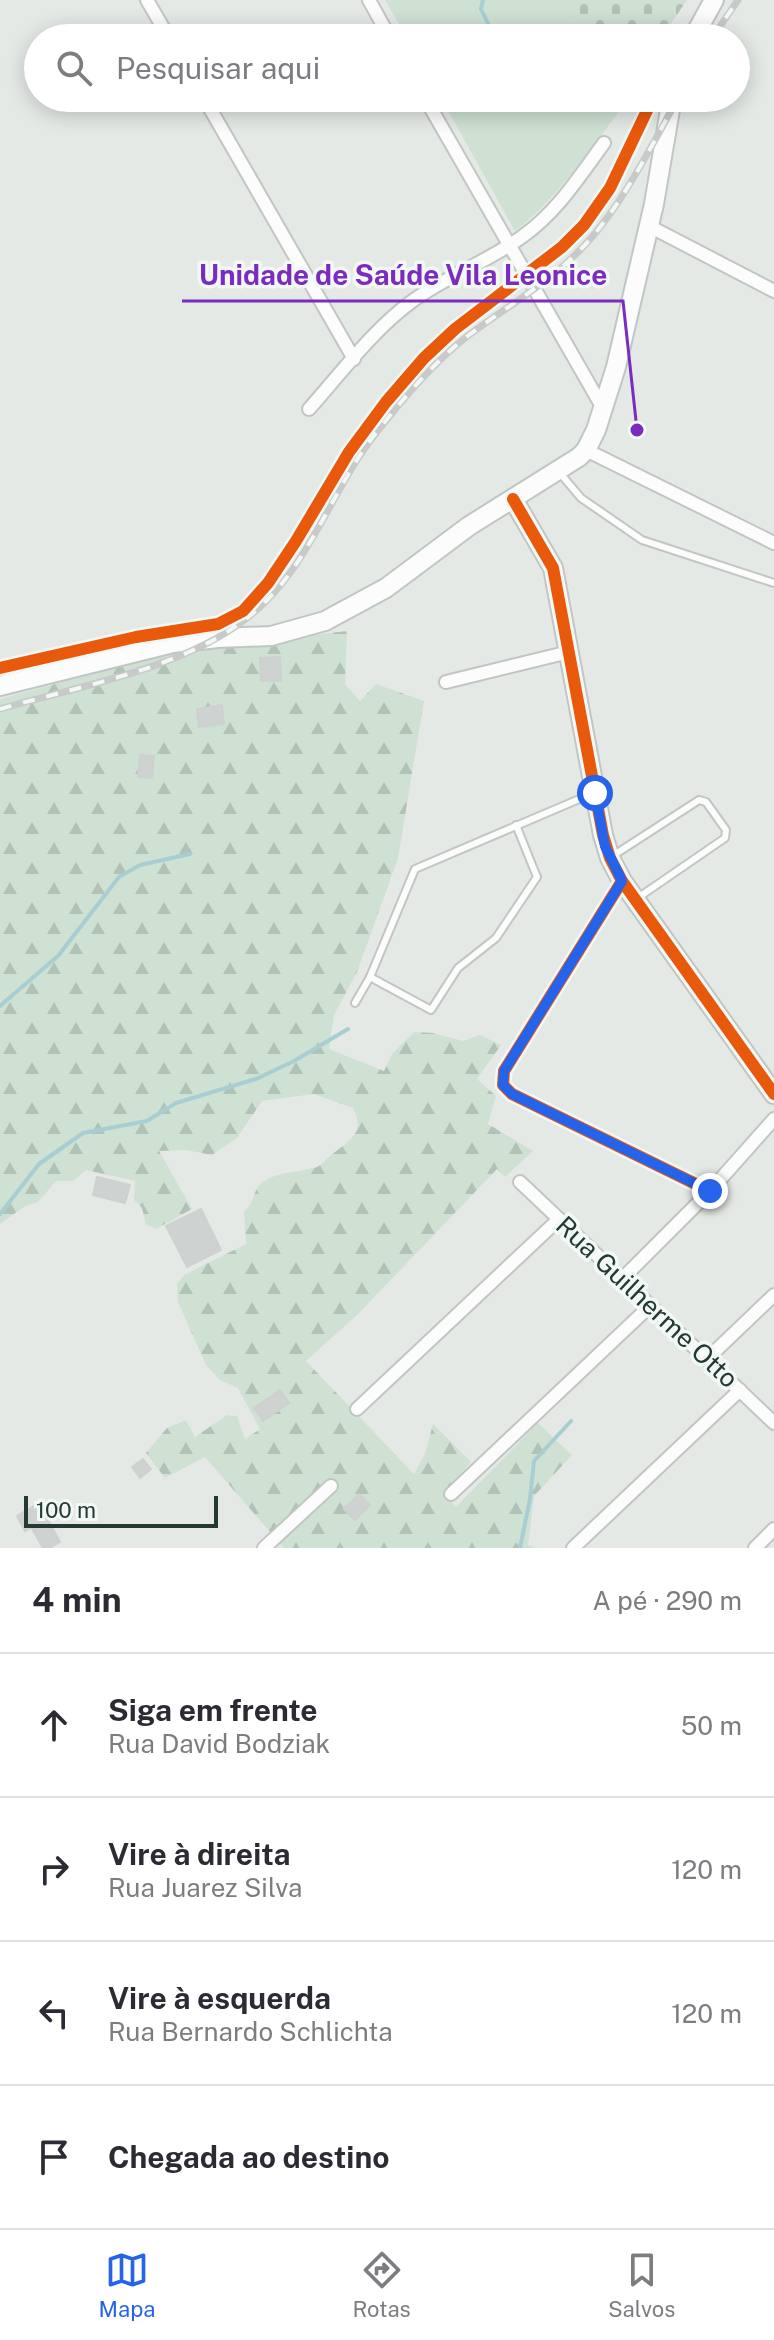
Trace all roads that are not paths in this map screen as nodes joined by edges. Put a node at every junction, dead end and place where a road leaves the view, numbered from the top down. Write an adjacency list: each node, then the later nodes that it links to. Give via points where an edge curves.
1 (147, 0): 4 (street)
2 (369, 0): 5 (street)
3 (714, 0): 6 (main road)
4 (161, 24)
5 (382, 24)
6 (701, 24)
7 (212, 112): 14 (street)
8 (433, 112): 12 (street)
9 (669, 112): 11 (main road)
10 (604, 143): 12 (street, via 549,214)
11 (649, 226): 13 (street); 16 (main road)
12 (509, 245): 14 (street, via 411,302); 16 (street)
13 (774, 291)
14 (354, 359): 15 (street)
15 (309, 409)
16 (604, 410): 17 (main road)
17 (586, 450): 18 (main road); 20 (street)
18 (559, 472): 19 (main road); 21 (lane, via 581,498 642,540)
19 (513, 499): 22 (main road, via 553,568); 24 (main road, via 386,588 304,629 173,643)
20 (774, 543)
21 (774, 583)
22 (569, 652): 23 (street); 25 (main road)
23 (446, 682)
24 (0, 686)
25 (595, 793): 26 (lane); 27 (main road)
26 (516, 825): 30 (lane, via 415,869); 30 (lane, via 537,877 496,938 458,968 431,1010)
27 (610, 858): 28 (main road); 29 (lane, via 699,800 726,830 725,838)
28 (622, 881): 29 (main road); 35 (street, via 504,1071 503,1085)
29 (636, 899): 32 (main road)
30 (370, 977): 31 (lane)
31 (355, 1003)
32 (774, 1094)
33 (774, 1119): 35 (street)
34 (520, 1182): 36 (street, Rua Guilherme Otto)
35 (710, 1191): 37 (street)
36 (559, 1219): 37 (street, Rua Guilherme Otto); 42 (street)
37 (622, 1279): 39 (street, Rua Guilherme Otto)
38 (774, 1295): 40 (street)
39 (650, 1306): 40 (street, Rua Guilherme Otto); 45 (street)
40 (707, 1359): 41 (street, Rua Guilherme Otto)
41 (740, 1390): 43 (street, Rua Guilherme Otto); 48 (street)
42 (357, 1409)
43 (774, 1423)
44 (331, 1486): 47 (street)
45 (451, 1494)
46 (774, 1529): 49 (street)
47 (264, 1548)
48 (573, 1548)
49 (755, 1548)

